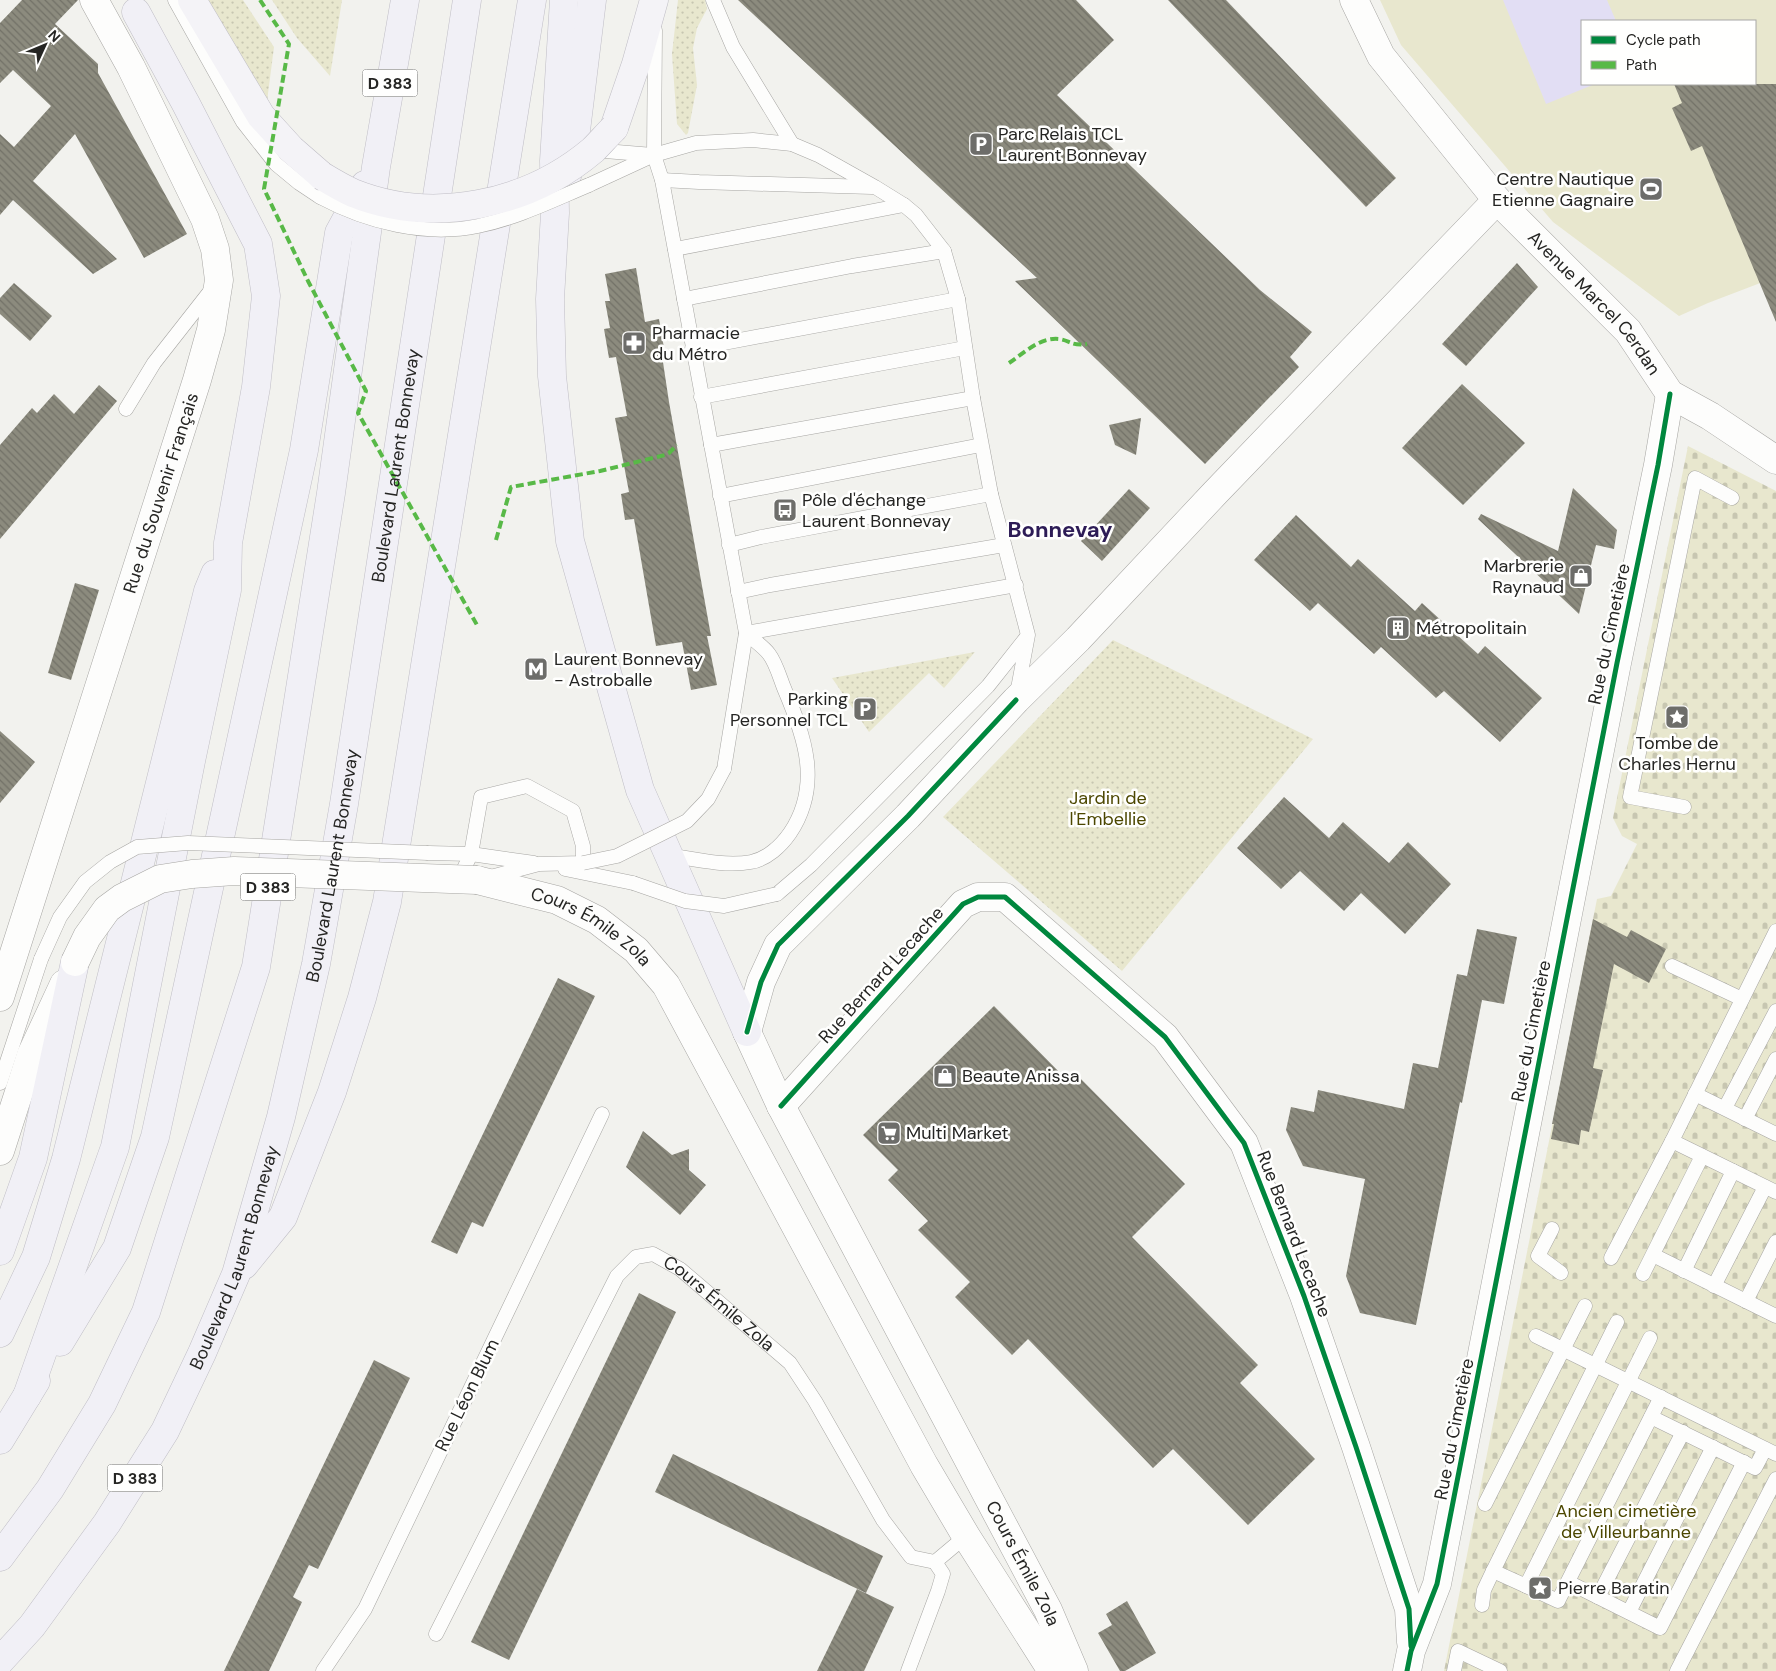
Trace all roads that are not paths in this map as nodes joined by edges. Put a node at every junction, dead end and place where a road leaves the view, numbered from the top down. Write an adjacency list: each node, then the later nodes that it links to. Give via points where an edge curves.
1 (94, 0): 25 (street, Rue du Souvenir Français, via 205,219 215,249)
2 (175, 0): 18 (lane, via 243,122 276,164 298,183)
3 (192, 0): 18 (main road, via 261,116)
4 (404, 0): 16 (highway, D 383)
5 (467, 0): 81 (highway, Boulevard Laurent Bonnevay / D 383, via 344,804 316,964 281,1117)
6 (532, 0): 81 (highway, via 387,902 362,998 332,1092 283,1217)
7 (564, 0): 22 (highway, via 554,161)
8 (592, 0): 22 (highway, via 573,155)
9 (655, 0): 14 (main road, bridge, via 614,128); 15 (lane)
10 (713, 0): 13 (lane, via 733,47)
11 (1354, 0): 20 (street, Avenue Marcel Cerdan, via 1381,56)
12 (132, 6): 40 (highway, via 258,244 266,296 256,387)
13 (792, 144): 15 (lane, via 753,140 696,143); 19 (lane)
14 (593, 150): 15 (lane); 18 (main road, bridge, via 564,170 506,198 447,209 411,208)
15 (654, 155): 17 (lane); 18 (lane, bridge, via 511,217 477,226 445,229 388,223 358,215)
16 (376, 166): 94 (highway, via 339,233 304,450 155,1137 117,1248); 105 (highway, D 383, via 331,493 256,967 146,1312 102,1404 50,1489)
17 (662, 180): 19 (lane); 23 (lane)
18 (321, 187)
19 (875, 187): 21 (lane)
20 (1497, 200): 30 (street, Avenue Marcel Cerdan, via 1628,331); 47 (street)
21 (904, 205): 23 (lane); 24 (lane)
22 (555, 213): 50 (highway, via 550,299 552,376 570,540 640,790)
23 (675, 249): 26 (lane)
24 (944, 251): 26 (lane); 27 (lane)
25 (219, 280): 33 (lane, via 154,362); 57 (street, Rue du Souvenir Français, via 211,330 197,380)
26 (684, 298): 29 (lane)
27 (958, 299): 28 (lane); 29 (lane)
28 (965, 348): 31 (lane); 32 (lane)
29 (692, 349): 31 (lane)
30 (1670, 394): 36 (street); 115 (street, Rue du Cimetière, via 1437,1584)
31 (701, 397): 35 (lane)
32 (973, 398): 34 (lane); 35 (lane)
33 (126, 409)
34 (981, 444): 37 (lane); 38 (lane)
35 (711, 445): 38 (lane)
36 (1776, 460)
37 (991, 494): 41 (lane); 42 (lane)
38 (720, 496): 41 (lane)
39 (1732, 498): 48 (lane, via 1695,478 1630,797)
40 (228, 542): 88 (highway, via 208,591 66,1159 36,1257); 94 (highway, via 227,590 115,1147)
41 (729, 545): 44 (lane)
42 (1004, 545): 43 (lane); 44 (lane)
43 (1016, 585): 45 (lane); 46 (lane)
44 (738, 592): 45 (lane)
45 (746, 633): 50 (lane, via 769,654 804,740 808,785 802,810 783,842 770,854 752,862 723,863); 51 (lane, bridge, via 724,769 708,799 687,821 617,856)
46 (1028, 635): 47 (lane); 52 (lane, bridge, via 988,686 811,865 777,894 724,906 685,901 633,883)
47 (1016, 700): 60 (street, via 908,816 778,945 761,982)
48 (1684, 807)
49 (471, 854): 51 (lane, via 481,797 527,786 573,811 583,846); 52 (lane); 53 (lane); 62 (lane, bridge, via 188,843 137,848 110,862 85,882 60,917 41,959)
50 (668, 856): 60 (highway)
51 (583, 863): 52 (lane)
52 (540, 864): 53 (lane)
53 (468, 880): 55 (street, Cours Émile Zola, bridge, via 234,871 160,879 122,898 108,909 86,937); 104 (street, Cours Émile Zola, via 557,900 597,920 636,950 666,985 924,1465)
54 (1776, 931): 58 (lane)
55 (75, 962): 70 (street, Cours Émile Zola, via 31,1055); 76 (highway, via 33,1158)
56 (1672, 966): 58 (lane)
57 (0, 997)
58 (1742, 1000): 63 (lane)
59 (1776, 1011): 65 (lane)
60 (747, 1032): 64 (street, Cours Émile Zola)
61 (1776, 1058): 67 (lane)
62 (0, 1083)
63 (1695, 1094): 65 (lane); 69 (lane)
64 (782, 1106): 115 (street, Rue Bernard Lecache, via 963,904 978,897 1005,897 1165,1037 1244,1143 1304,1296 1409,1609); 119 (street, Cours Émile Zola, via 1048,1610)
65 (1725, 1108): 67 (lane)
66 (602, 1114): 116 (lane, Rue Léon Blum, via 364,1609)
67 (1745, 1118): 68 (lane)
68 (1775, 1132)
69 (1672, 1141): 71 (lane); 78 (lane)
70 (0, 1151)
71 (1702, 1156): 72 (lane); 77 (lane)
72 (1733, 1171): 73 (lane); 79 (lane)
73 (1770, 1190): 83 (lane)
74 (1552, 1229): 80 (lane, via 1538,1256)
75 (1776, 1242): 84 (lane)
76 (0, 1251)
77 (1653, 1255): 79 (lane); 82 (lane)
78 (1610, 1258)
79 (1684, 1270): 83 (lane)
80 (1561, 1273)
81 (236, 1274): 114 (highway, Boulevard Laurent Bonnevay / D 383, via 165,1430 107,1523 32,1626)
82 (1643, 1274)
83 (1714, 1286): 84 (lane)
84 (1746, 1301): 86 (lane)
85 (1585, 1306): 91 (lane)
86 (1776, 1316)
87 (1617, 1322): 92 (lane)
88 (0, 1332)
89 (1536, 1336): 91 (lane)
90 (1650, 1338): 93 (lane)
91 (1563, 1350): 92 (lane); 103 (lane)
92 (1595, 1365): 93 (lane); 107 (lane)
93 (1628, 1381): 95 (lane); 109 (lane)
94 (27, 1396): 98 (highway)
95 (1661, 1398): 96 (lane); 100 (lane)
96 (1651, 1417): 97 (lane); 108 (lane)
97 (1683, 1432): 99 (lane); 110 (lane)
98 (0, 1440)
99 (1713, 1447): 101 (lane); 112 (lane)
100 (1771, 1451): 101 (lane, via 1755,1468)
101 (1744, 1462): 112 (lane, via 1660,1628)
102 (1776, 1479): 122 (lane)
103 (1485, 1504)
104 (966, 1536): 106 (lane); 118 (street, Cours Émile Zola)
105 (0, 1557)
106 (935, 1562): 113 (lane, Cours Émile Zola, via 911,1557 883,1520 790,1363 680,1269 653,1254 636,1258 618,1276); 117 (lane, via 943,1574)
107 (1494, 1570): 109 (lane); 111 (lane, via 1484,1590)
108 (1568, 1582): 109 (lane, via 1558,1601); 110 (lane)
109 (1526, 1586)
110 (1598, 1597): 112 (lane)
111 (1482, 1605)
112 (1629, 1612)
113 (436, 1634)
114 (0, 1661)
115 (1409, 1661)
116 (323, 1671)
117 (908, 1671)
118 (1052, 1671)
119 (1074, 1671)
120 (1454, 1671): 121 (lane, via 1458,1651)
121 (1500, 1671)
122 (1678, 1671)

